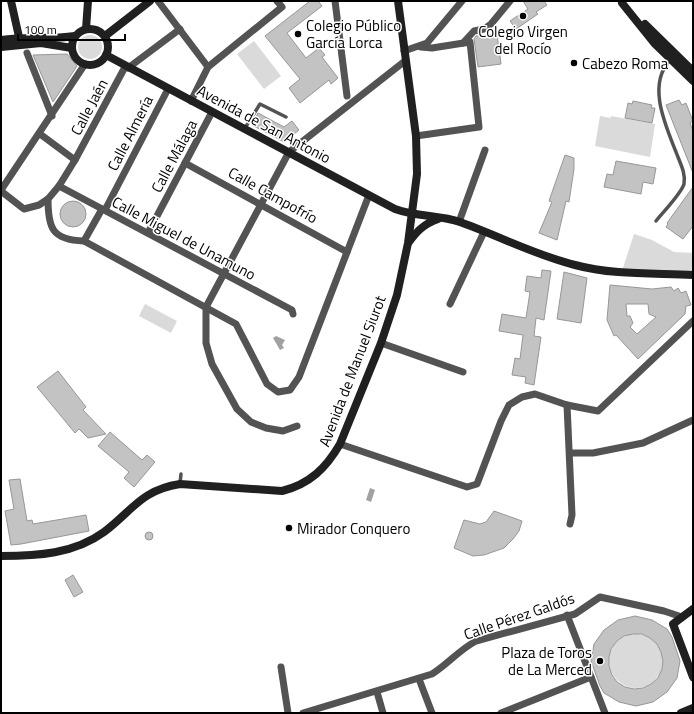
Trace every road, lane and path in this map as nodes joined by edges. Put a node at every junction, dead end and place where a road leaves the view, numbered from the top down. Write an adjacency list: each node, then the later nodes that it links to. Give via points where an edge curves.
1 (11, 1): 15 (main road)
2 (88, 1): 11 (main road)
3 (150, 1): 14 (main road)
4 (158, 1): 12 (street)
5 (277, 1): 28 (street, via 282,7)
6 (335, 1): 32 (street)
7 (398, 1): 21 (main road, Avenida de Manuel Siurot)
8 (462, 1): 18 (street, via 427,43)
9 (510, 1): 17 (street, via 491,24 474,32)
10 (621, 2): 24 (main road)
11 (86, 29): 13 (main road); 14 (main road, via 96,30)
12 (180, 29): 27 (street); 28 (street)
13 (75, 36): 15 (main road); 20 (main road)
14 (105, 36): 23 (main road, via 108,45)
15 (19, 37): 16 (main road)
16 (1, 40)
17 (466, 43): 18 (street, via 432,48); 39 (street, via 480,127)
18 (421, 46): 21 (street)
19 (1, 47): 20 (main road, via 41,43)
20 (72, 48): 26 (main road, via 76,58)
21 (404, 51): 25 (main road, Avenida de Manuel Siurot)
22 (27, 53): 35 (street)
23 (106, 55): 26 (main road, via 97,64); 27 (main road, Avenida de San Antonio)
24 (673, 57): 29 (main road); 30 (main road); 52 (lane, via 663,69 659,80 659,100 685,176 683,186)
25 (405, 61): 39 (main road, Avenida de Manuel Siurot); 41 (street)
26 (85, 64): 35 (street)
27 (127, 67): 31 (main road, Avenida de San Antonio); 42 (street, Calle Jaén)
28 (208, 67): 33 (street)
29 (693, 71)
30 (693, 81)
31 (168, 89): 33 (main road, Avenida de San Antonio); 49 (street, Calle Almería)
32 (347, 96)
33 (191, 101): 34 (main road, Avenida de San Antonio)
34 (212, 112): 37 (main road, Avenida de San Antonio); 43 (street, Calle Málaga)
35 (52, 116): 38 (street)
36 (286, 117): 37 (lane, via 260,104)
37 (244, 129): 41 (main road, Avenida de San Antonio)
38 (40, 134): 42 (street); 45 (street)
39 (416, 136): 50 (main road, Avenida de Manuel Siurot, via 417,174)
40 (485, 150): 53 (street)
41 (289, 152): 46 (main road, Avenida de San Antonio); 48 (street)
42 (75, 160): 44 (street, Calle Jaén)
43 (185, 163): 48 (street, Calle Campofrío); 55 (street, Calle Málaga)
44 (59, 186): 47 (street, Calle Jaén); 49 (street, Calle Miguel de Unamuno)
45 (2, 187): 47 (street, via 24,209 35,207)
46 (369, 195): 50 (main road, Avenida de San Antonio); 58 (street)
47 (48, 199): 56 (street, via 48,219 53,229 61,236)
48 (263, 204): 58 (street, Calle Campofrío); 59 (street)
49 (103, 210): 55 (street, Calle Miguel de Unamuno); 56 (street, Calle Almería)
50 (411, 215): 51 (main road); 57 (main road, Avenida de Manuel Siurot)
51 (440, 219): 53 (main road); 57 (main road, Avenida de Manuel Siurot, via 419,228)
52 (656, 221)
53 (459, 222): 54 (main road)
54 (484, 232): 60 (main road, via 576,265 611,270); 61 (street)
55 (148, 233): 59 (street, Calle Miguel de Unamuno)
56 (84, 241): 62 (street)
57 (408, 243): 65 (main road, Avenida de Manuel Siurot, via 397,295)
58 (347, 252): 62 (street, via 299,377 290,390 278,392 267,384 236,324)
59 (224, 274): 62 (street); 63 (street, Calle Miguel de Unamuno, via 292,310)
60 (693, 274)
61 (450, 304)
62 (206, 307): 69 (street, via 206,343 212,364 237,409 251,422 266,428 284,430)
63 (293, 314)
64 (693, 321): 67 (street, via 598,411)
65 (381, 343): 66 (street); 70 (main road, Avenida de Manuel Siurot)
66 (463, 372)
67 (567, 405): 70 (street, via 535,394 522,397 509,406 477,484 467,487); 71 (street)
68 (693, 420): 71 (street, via 643,444 593,453)
69 (296, 426)
70 (340, 444): 73 (main road, Avenida de Manuel Siurot, via 322,470 294,488 264,490)
71 (570, 453): 74 (street)
72 (181, 474): 73 (lane)
73 (180, 484): 75 (main road, Avenida de Manuel Siurot, via 166,486 145,496 104,532 73,548 44,554)
74 (570, 524)
75 (1, 556)
76 (693, 609): 78 (main road)
77 (567, 616): 78 (street, Calle Pérez Galdós, via 575,614 600,597); 80 (street); 82 (street, Calle Pérez Galdós, via 476,641 456,654 445,666)
78 (682, 617): 81 (main road, via 673,624)
79 (281, 667): 86 (street)
80 (591, 677): 90 (street); 91 (street)
81 (693, 677)
82 (419, 678): 83 (street, Calle Pérez Galdós); 89 (street)
83 (377, 692): 85 (street, Calle Pérez Galdós); 88 (street)
84 (693, 708): 92 (main road)
85 (322, 710): 87 (street, Calle Pérez Galdós)
86 (288, 713)
87 (303, 713)
88 (383, 713)
89 (432, 713)
90 (501, 713)
91 (605, 713)
92 (681, 713)

